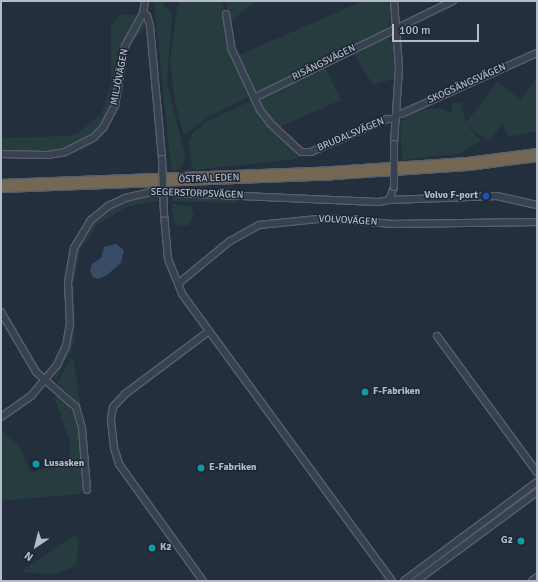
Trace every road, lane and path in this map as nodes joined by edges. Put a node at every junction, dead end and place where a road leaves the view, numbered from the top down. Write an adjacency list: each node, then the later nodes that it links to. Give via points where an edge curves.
1 (145, 1): 4 (street)
2 (394, 1): 6 (street)
3 (453, 1): 6 (street, RISÄNGSVÄGEN)
4 (143, 13): 11 (street, MILJÖVÄGEN, via 125,46 115,105 103,128 94,137 65,152 47,155); 18 (street, bridge, via 147,16 150,26 168,259)
5 (226, 14): 8 (street, BRUDALSVÄGEN, via 232,50)
6 (395, 29): 8 (street, RISÄNGSVÄGEN); 9 (street, via 399,68)
7 (537, 53): 9 (street, SKOGSÄNGSVÄGEN)
8 (254, 98): 9 (street, BRUDALSVÄGEN, via 271,124 305,153)
9 (396, 116): 15 (street, bridge, via 394,187)
10 (537, 151): 13 (highway, ÖSTRA LEDEN)
11 (1, 154)
12 (537, 154): 13 (highway, ÖSTRA LEDEN, via 468,164)
13 (416, 167): 14 (highway, ÖSTRA LEDEN, via 268,177)
14 (1, 186)
15 (389, 200): 16 (street, SEGERSTORPSVÄGEN, via 497,196); 22 (street, SEGERSTORPSVÄGEN, via 378,202 157,192 143,193 114,204 91,220 74,248 69,264 70,324 66,346)
16 (537, 205)
17 (537, 222): 18 (street, VOLVOVÄGEN, via 392,224 328,218 259,225 246,230 208,257)
18 (179, 283): 20 (street, via 182,294)
19 (1, 312): 22 (street, via 36,372)
20 (208, 332): 29 (street, via 125,394 113,407 110,418 119,464); 30 (street)
21 (437, 336): 24 (street)
22 (45, 381): 23 (street, SEGERSTORPSVÄGEN, via 31,396); 26 (street, via 69,399 79,414)
23 (1, 418)
24 (537, 472)
25 (537, 482): 31 (street)
26 (87, 490)
27 (537, 492): 32 (street)
28 (537, 577): 33 (street)
29 (203, 581)
30 (392, 581)
31 (404, 581)
32 (416, 581)
33 (532, 581)

